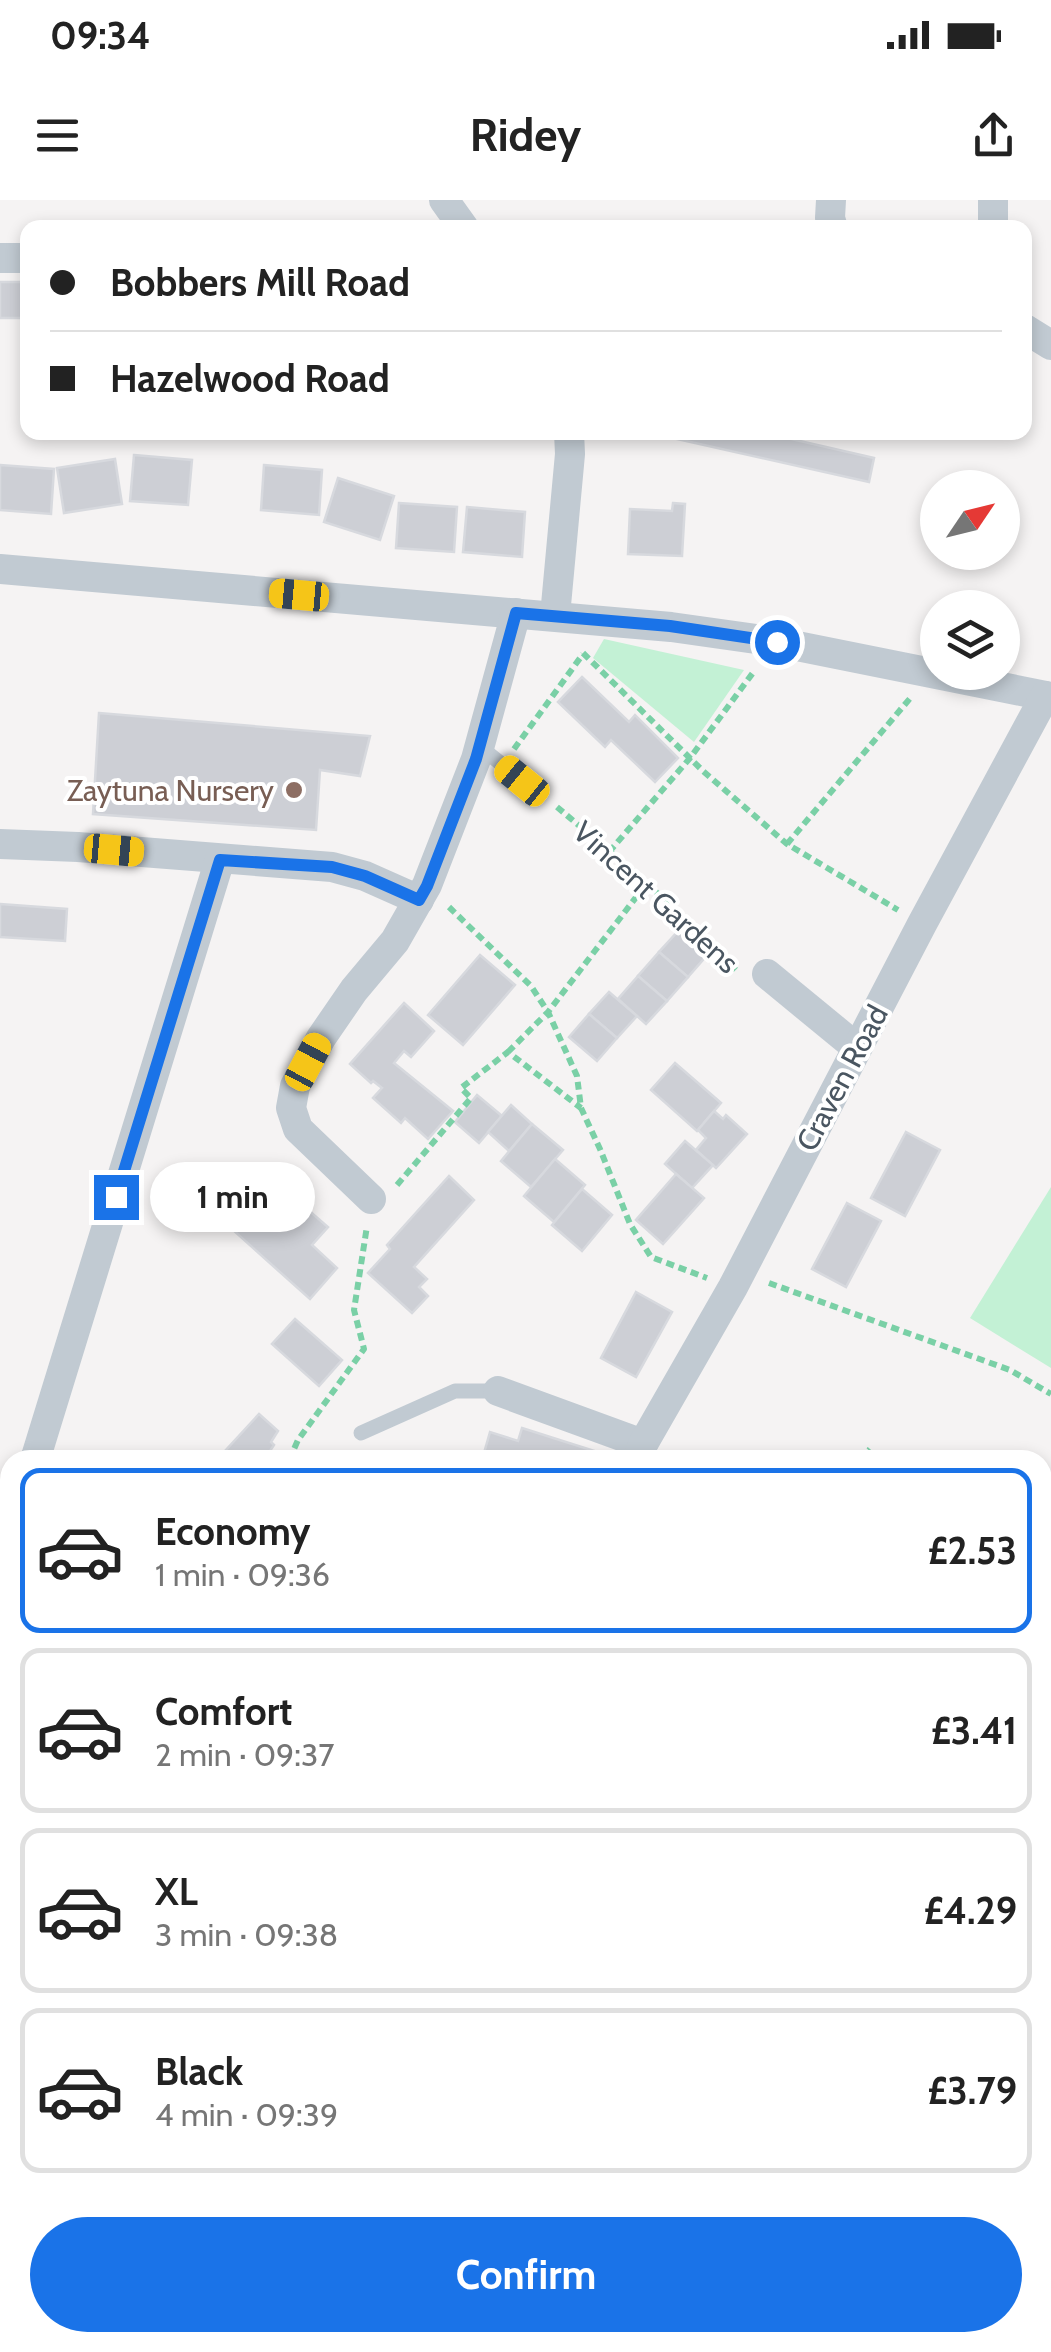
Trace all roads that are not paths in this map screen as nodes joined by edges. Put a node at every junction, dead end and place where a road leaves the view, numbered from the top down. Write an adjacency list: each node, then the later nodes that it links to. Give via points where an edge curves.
1 (570, 440): 4 (street)
2 (0, 569): 3 (street)
3 (516, 613): 4 (street); 6 (street)
4 (554, 616): 5 (street, via 777,642)
5 (1048, 697): 12 (street, Craven Road)
6 (491, 756): 7 (lane); 10 (street)
7 (522, 781)
8 (0, 844): 9 (street)
9 (220, 860): 10 (street, via 332,867); 16 (street)
10 (423, 893): 13 (street, via 320,1038 291,1108 298,1130)
11 (754, 974): 12 (street, Vincent Gardens)
12 (858, 1048): 18 (street, Craven Road)
13 (377, 1203)
14 (498, 1392): 15 (lane, via 456,1391); 17 (street)
15 (362, 1433)
16 (38, 1450)
17 (636, 1450)
18 (642, 1450)

